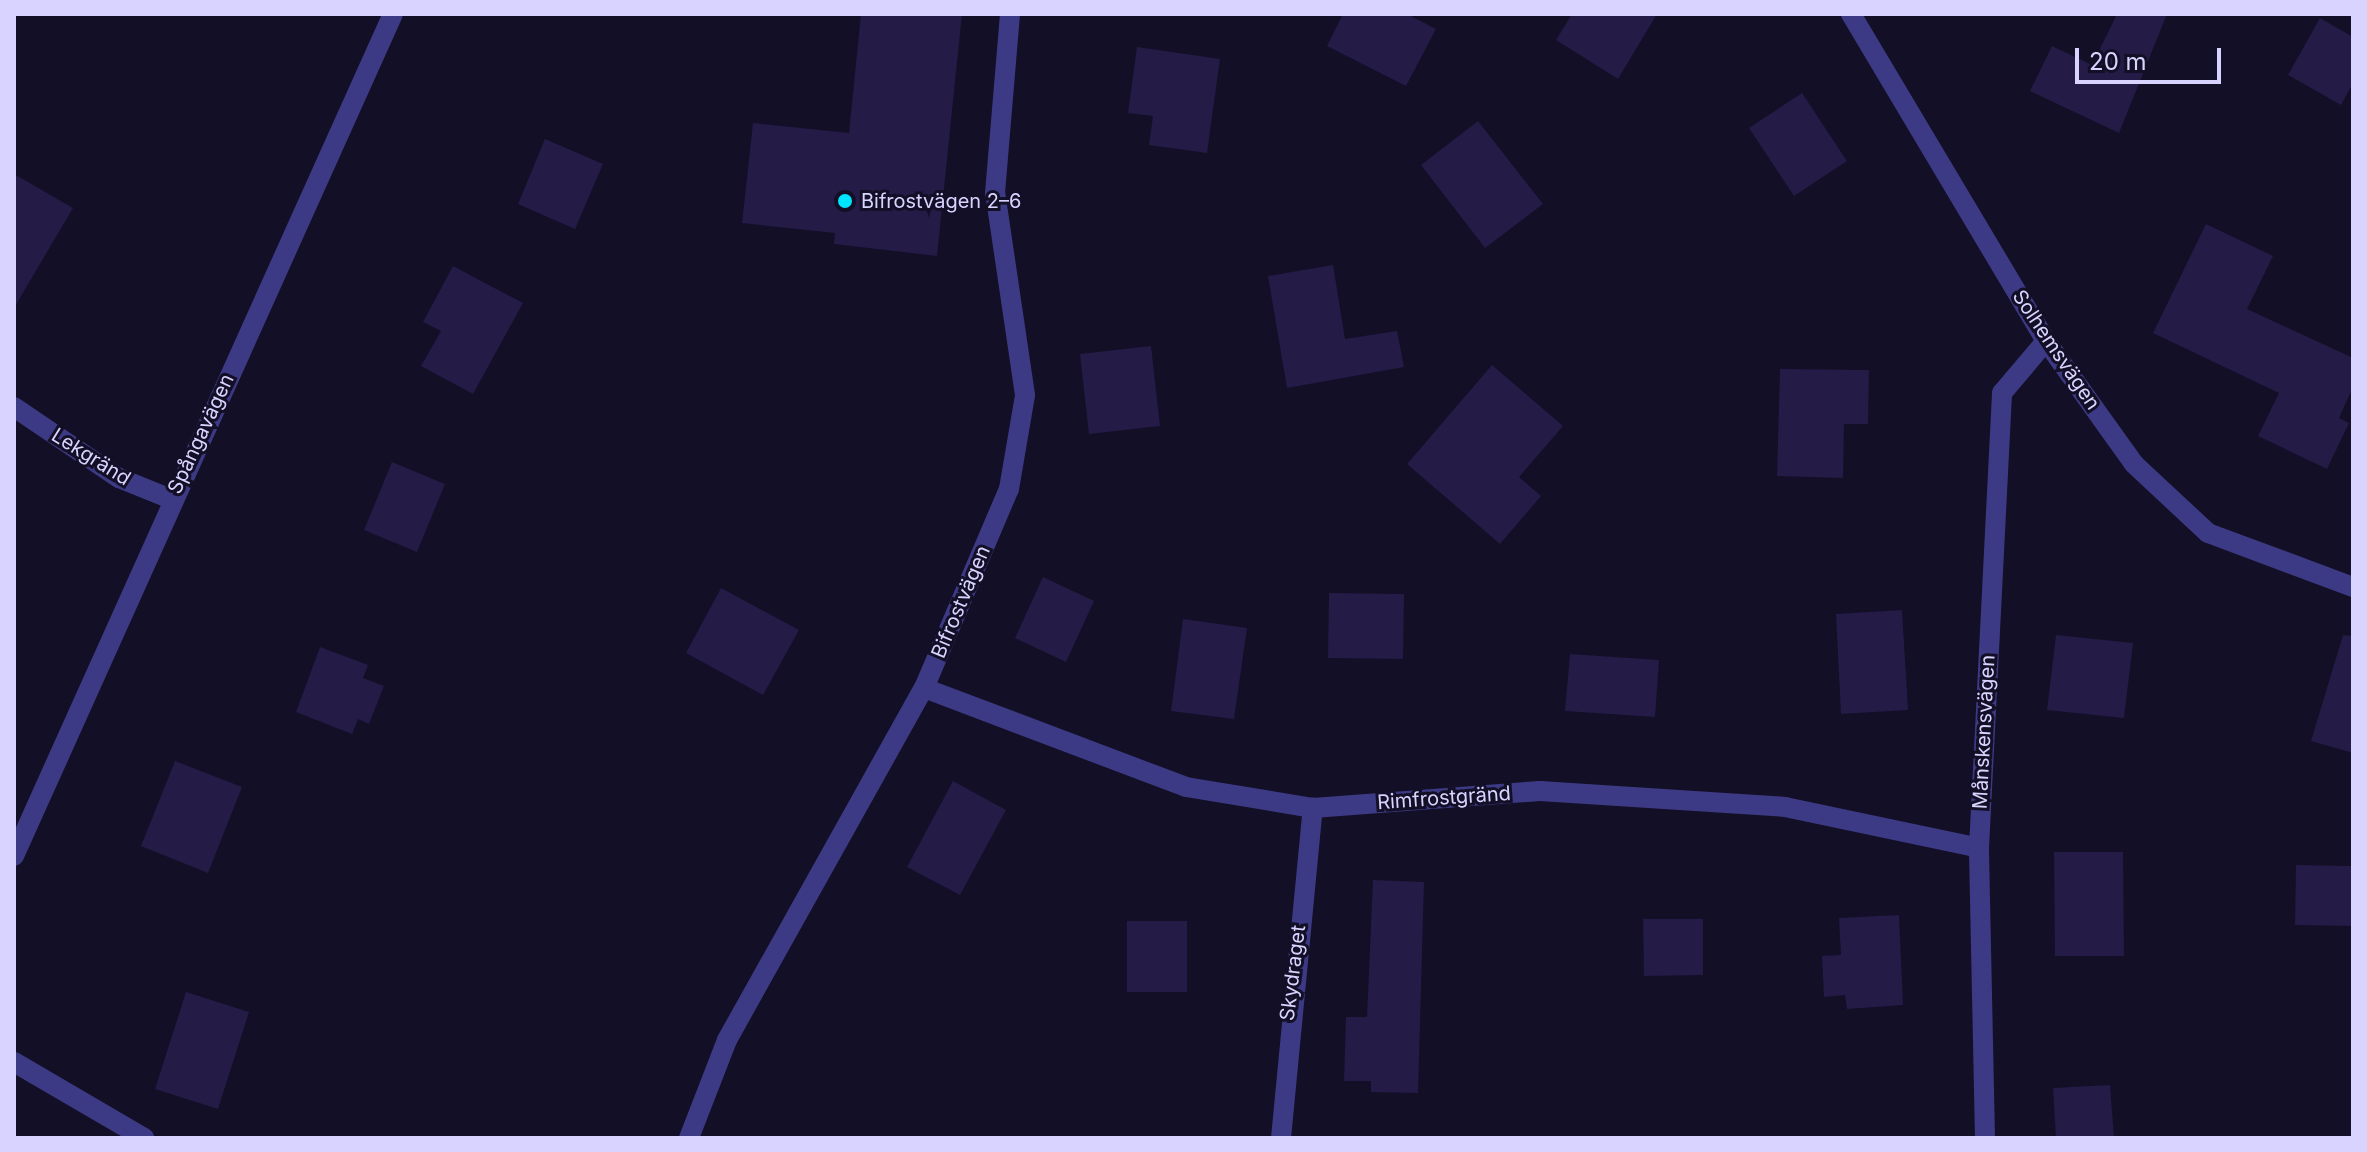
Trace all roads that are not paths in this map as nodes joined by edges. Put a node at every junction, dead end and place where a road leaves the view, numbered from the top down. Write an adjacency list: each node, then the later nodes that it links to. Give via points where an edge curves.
1 (393, 14): 6 (street, Spångavägen)
2 (1010, 14): 8 (street, Bifrostvägen, via 995,193 1025,395 1009,489)
3 (1851, 14): 4 (street, Solhemsvägen)
4 (2046, 341): 7 (street, Solhemsvägen, via 2134,464 2208,533); 10 (street, Månskensvägen, via 2002,393)
5 (14, 407): 6 (street, Lekgränd, via 119,478)
6 (171, 499): 11 (street, Spångavägen)
7 (2353, 587)
8 (924, 688): 9 (street, Rimfrostgränd, via 1186,787); 14 (street, Bifrostvägen, via 727,1040)
9 (1313, 808): 10 (street, Rimfrostgränd, via 1540,791 1785,807); 15 (street, Skydraget)
10 (1979, 848): 16 (street, Månskensvägen)
11 (14, 856)
12 (14, 1062): 13 (street)
13 (144, 1138)
14 (689, 1138)
15 (1281, 1138)
16 (1985, 1138)

